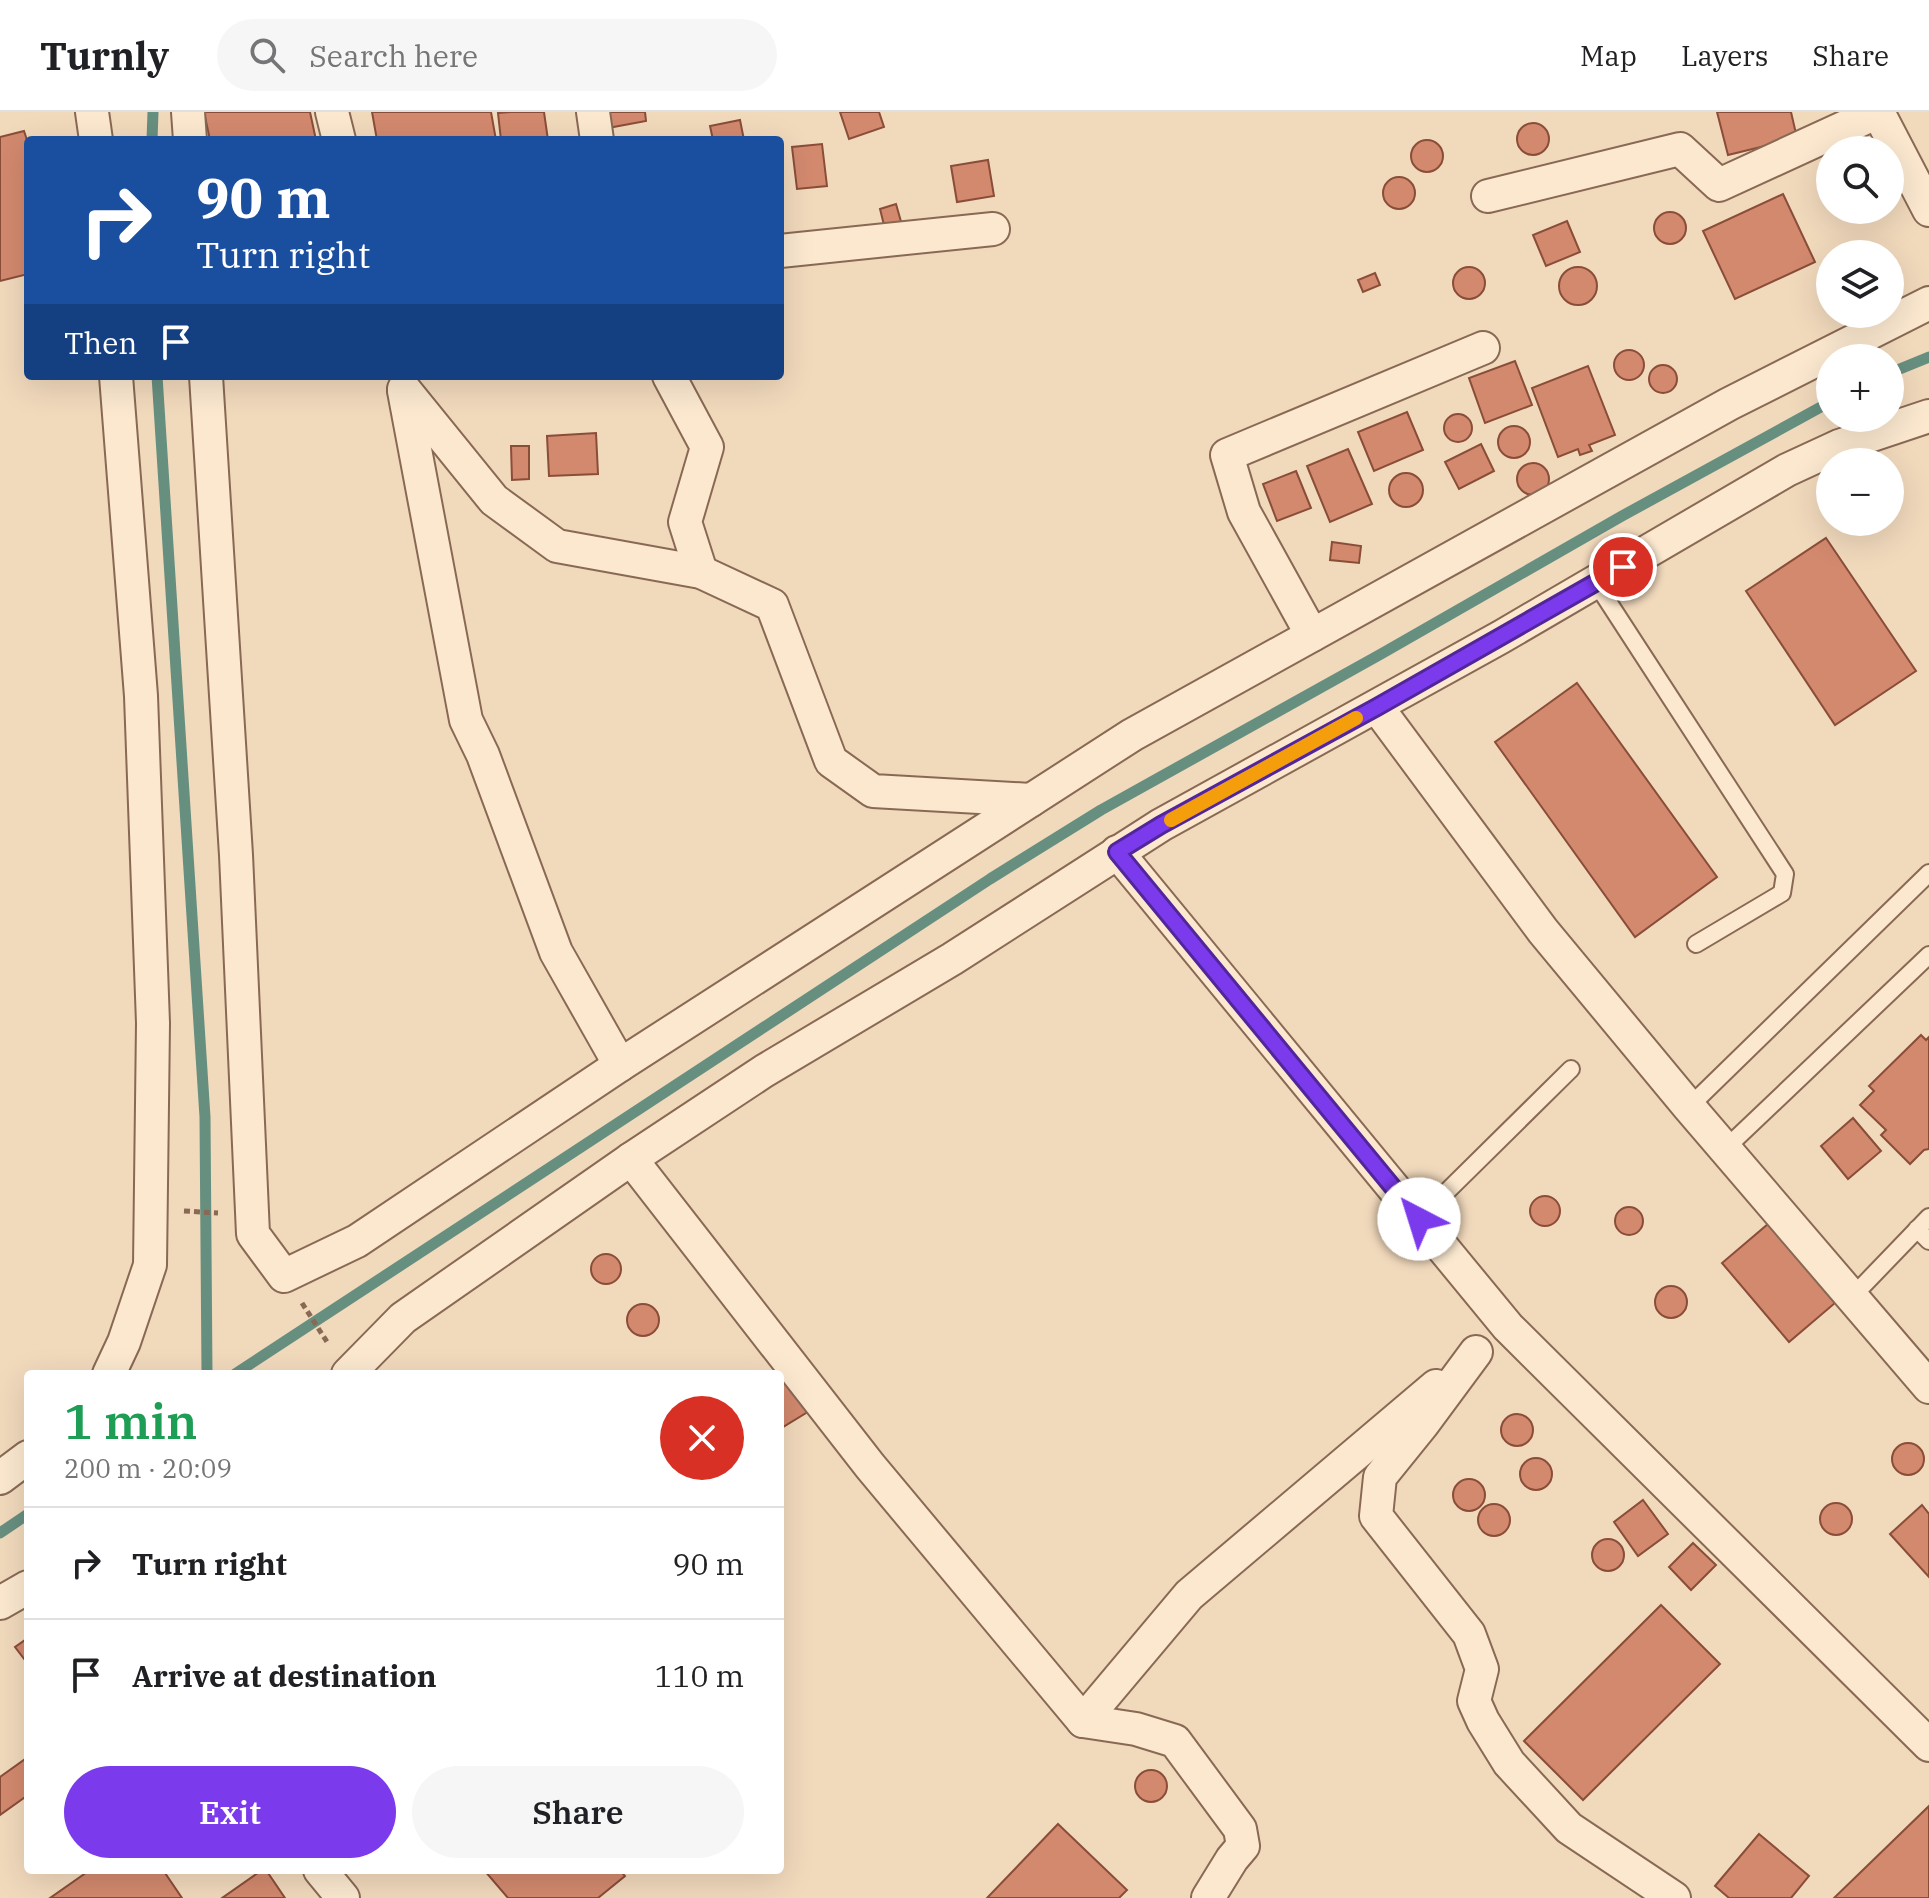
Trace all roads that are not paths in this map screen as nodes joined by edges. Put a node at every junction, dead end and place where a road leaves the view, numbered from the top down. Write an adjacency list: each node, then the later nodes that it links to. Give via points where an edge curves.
1 (92, 112): 5 (street)
2 (188, 112): 6 (street)
3 (332, 112): 7 (street)
4 (593, 112): 8 (street)
5 (95, 136)
6 (190, 136)
7 (338, 136)
8 (596, 136)
9 (1488, 196): 10 (street, via 1680,149 1719,185 1878,112)
10 (1929, 210)
11 (993, 229): 12 (street)
12 (784, 251)
13 (1929, 303): 22 (street, via 1729,404)
14 (1483, 348): 22 (street, via 1227,455 1244,512)
15 (116, 380): 40 (street, via 141,696 153,1023 150,1265)
16 (206, 380): 29 (street, via 253,1234 284,1276 357,1241)
17 (671, 380): 20 (street, via 707,447 685,522)
18 (402, 382): 20 (street, via 494,500 557,546); 29 (street, via 466,720 556,952)
19 (1929, 416): 21 (street, via 1787,470)
20 (701, 572): 24 (street, via 772,605 831,761 873,791)
21 (1596, 583): 23 (street); 27 (lane, via 1785,874 1782,893)
22 (1312, 635): 24 (street, via 1132,735)
23 (1377, 707): 25 (street); 31 (street, via 1543,931)
24 (1031, 800): 29 (street)
25 (1117, 852): 33 (street); 34 (street)
26 (1929, 873): 31 (lane)
27 (1696, 944)
28 (1929, 955): 32 (lane)
29 (620, 1065)
30 (1571, 1069): 34 (lane)
31 (1689, 1107): 32 (street)
32 (1725, 1149): 36 (street)
33 (631, 1159): 39 (street); 46 (street, via 870,1466)
34 (1419, 1219): 37 (street)
35 (1925, 1229): 36 (lane)
36 (1852, 1297): 41 (street)
37 (1521, 1339): 38 (street); 47 (street)
38 (1476, 1352): 46 (street, via 1189,1595); 51 (street, via 1380,1477 1376,1516 1469,1634 1482,1669 1474,1701 1509,1763 1569,1828)
39 (340, 1362)
40 (111, 1370)
41 (1929, 1387)
42 (24, 1460): 43 (street)
43 (0, 1478)
44 (24, 1589): 45 (street)
45 (0, 1603)
46 (1083, 1721): 50 (street, via 1175,1741 1240,1829 1243,1846)
47 (1929, 1745)
48 (323, 1874): 49 (street)
49 (343, 1898)
50 (1208, 1898)
51 (1674, 1898)

